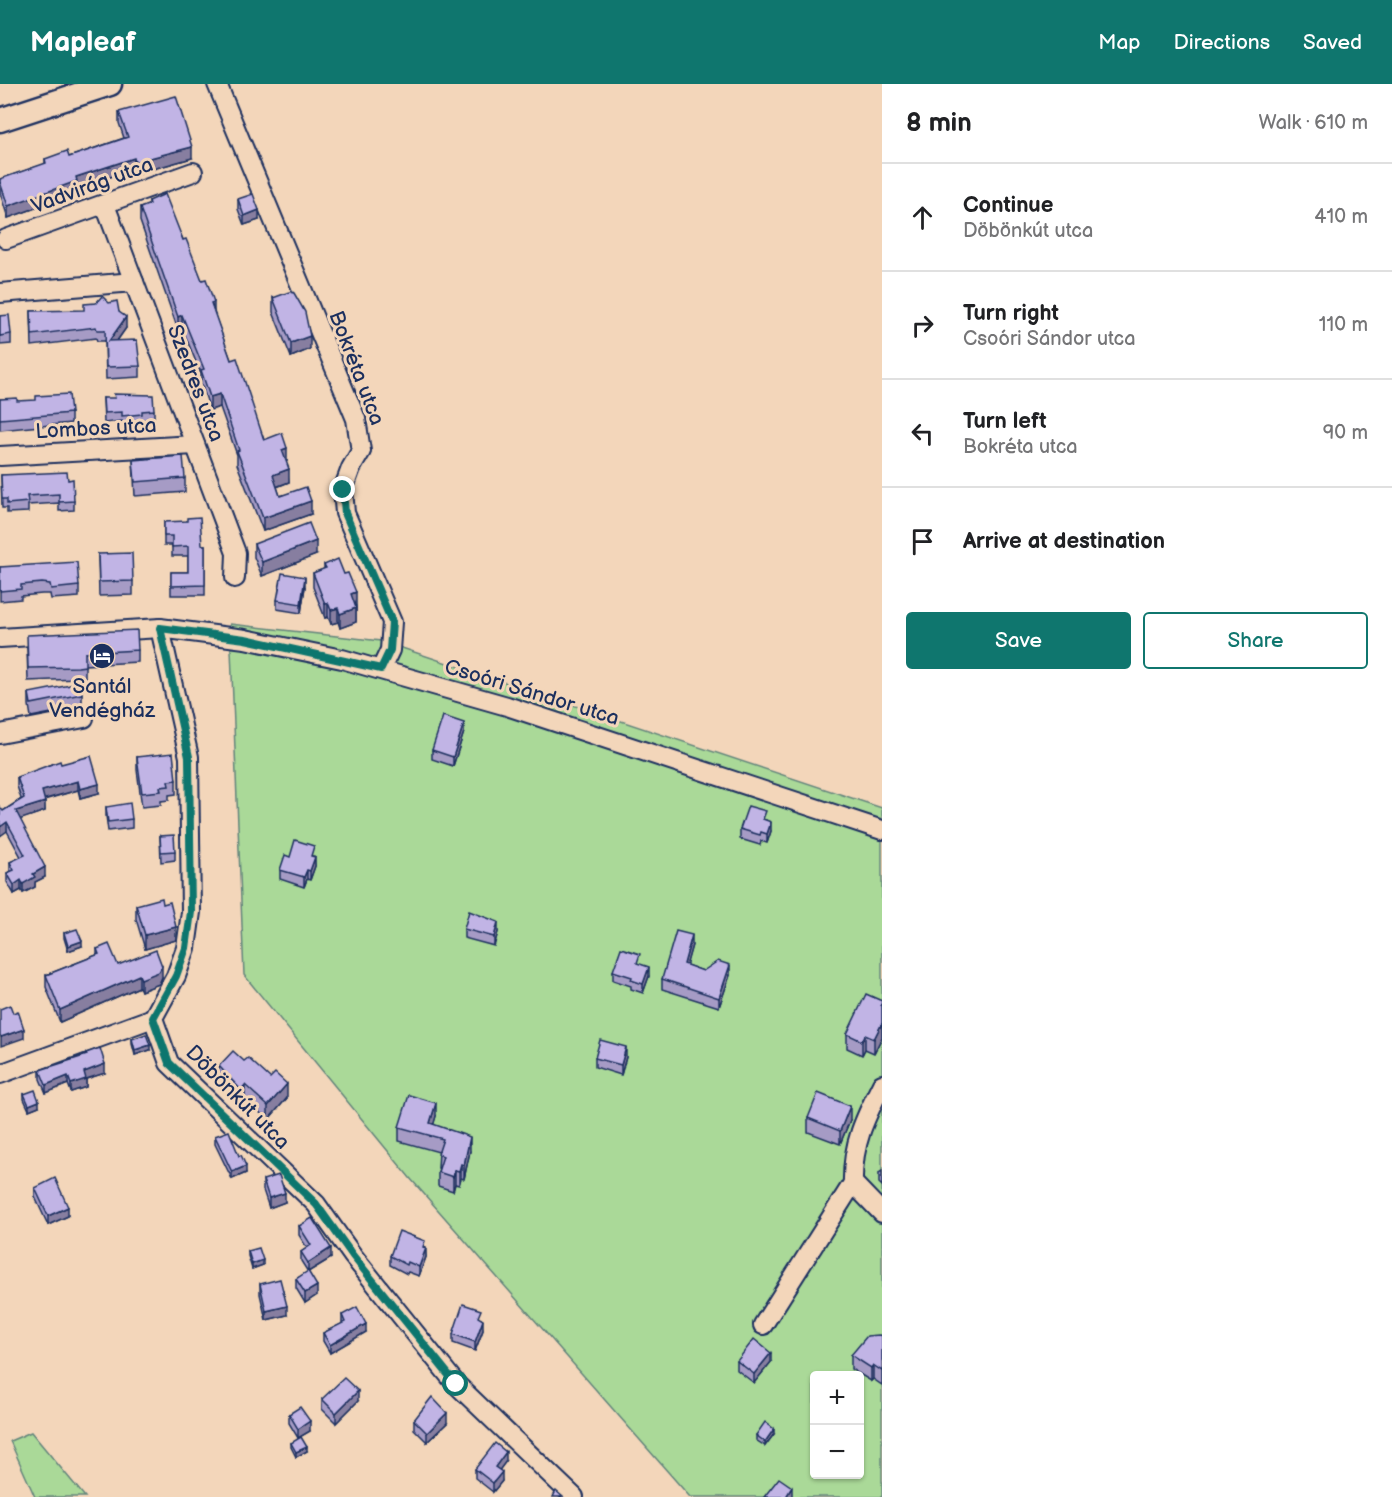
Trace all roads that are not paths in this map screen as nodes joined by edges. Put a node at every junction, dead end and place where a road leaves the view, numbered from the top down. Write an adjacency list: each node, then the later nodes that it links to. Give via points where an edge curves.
1 (110, 84): 3 (main road)
2 (217, 84): 14 (street, Bokréta utca, via 356,418 361,451 346,478 343,501 392,622 390,650)
3 (0, 120)
4 (193, 172): 5 (street, Vadvirág utca)
5 (105, 205): 6 (street, Vadvirág utca); 7 (street, Szedres utca)
6 (6, 239)
7 (134, 282): 8 (street); 9 (street, Szedres utca)
8 (0, 293)
9 (195, 445): 10 (street, Lombos utca); 11 (street, Szedres utca, via 236,553)
10 (0, 456)
11 (235, 578)
12 (160, 628): 13 (street, Csoóri Sándor utca); 14 (street, Csoóri Sándor utca, via 245,639); 18 (street, via 189,757 191,912 186,948 176,976)
13 (0, 638)
14 (381, 669): 17 (street, Csoóri Sándor utca, via 507,706)
15 (84, 718): 16 (street)
16 (0, 734)
17 (882, 830)
18 (153, 1018): 19 (street); 24 (street, Döbönkút utca, via 169,1063 316,1204 456,1384)
19 (0, 1074)
20 (882, 1084): 21 (street, via 856,1143)
21 (853, 1183): 22 (street); 23 (street)
22 (882, 1212)
23 (763, 1325)
24 (574, 1497)

